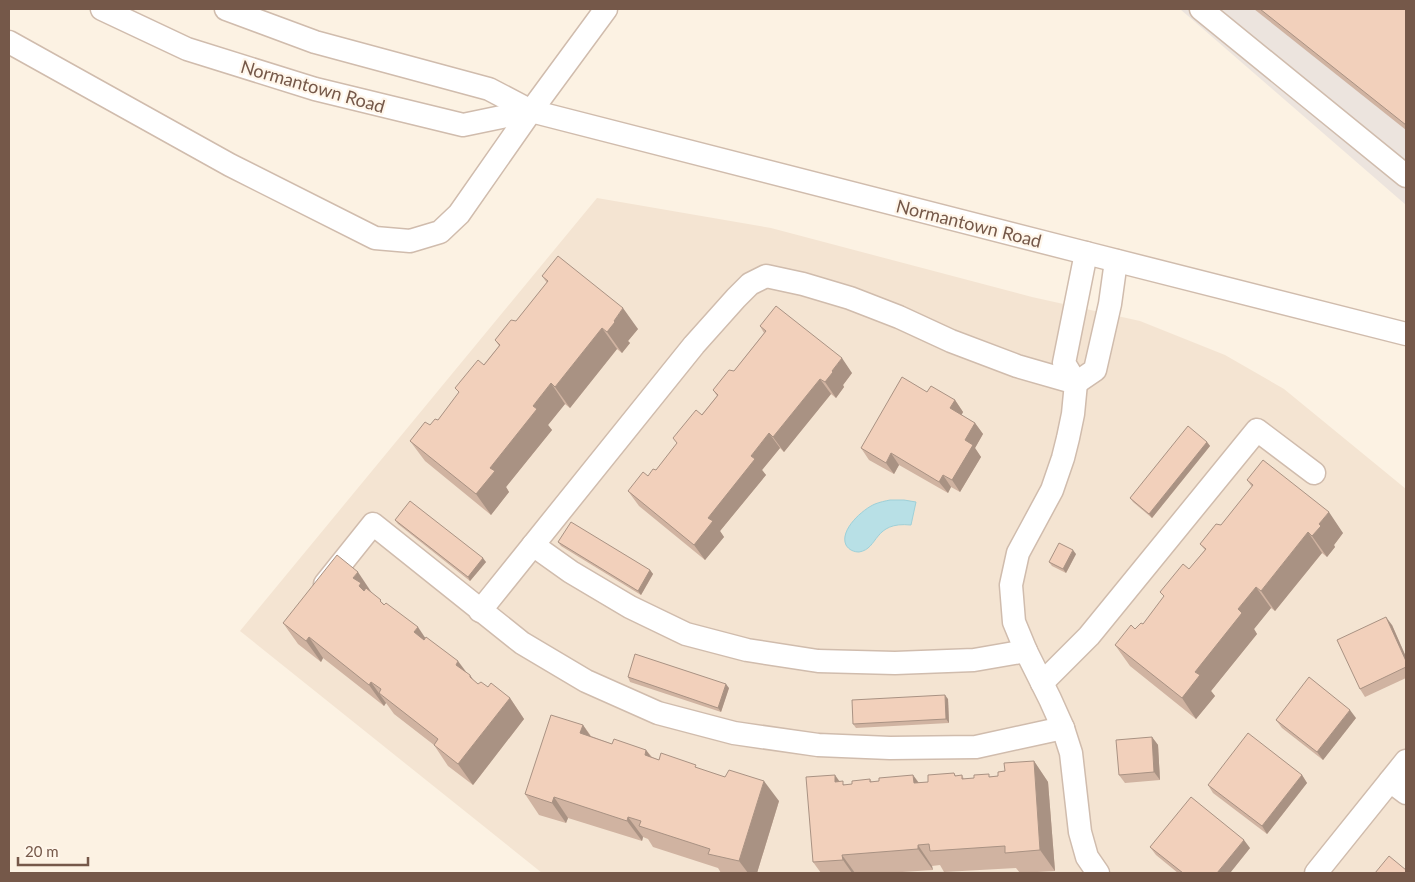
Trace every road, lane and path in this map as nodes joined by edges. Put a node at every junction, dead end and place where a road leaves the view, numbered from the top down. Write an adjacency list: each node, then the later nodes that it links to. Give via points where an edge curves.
1 (102, 9): 6 (street, Normantown Road, via 187,49 315,90 463,125)
2 (226, 9): 6 (street, Normantown Road, via 314,42 489,89)
3 (606, 9): 6 (street)
4 (1200, 9): 7 (street)
5 (9, 42): 6 (street, via 230,165 375,238 410,241 440,232 459,214)
6 (531, 111): 8 (street, Normantown Road)
7 (1406, 176)
8 (1086, 253): 9 (street, Normantown Road); 11 (street, via 1064,363)
9 (1116, 261): 10 (street, Normantown Road); 11 (street, via 1095,370)
10 (1406, 334)
11 (1076, 383): 13 (street, via 1017,366 850,298 766,276 750,284 694,345); 16 (street, via 1063,458 1052,490 1018,553 1011,585 1014,622)
12 (1314, 473): 17 (street, via 1257,430 1089,636)
13 (533, 545): 15 (street); 16 (street, via 630,607 686,634 747,650 818,660 895,662 974,660)
14 (314, 597): 15 (street, via 373,524)
15 (480, 611): 18 (street, via 522,643 586,681 658,713 734,733 818,745 976,747)
16 (1026, 651): 17 (street)
17 (1042, 683): 18 (street)
18 (1063, 728): 21 (street, via 1071,753 1080,832 1087,858)
19 (1406, 761): 20 (street)
20 (1398, 787): 22 (street)
21 (1098, 873)
22 (1316, 873)

